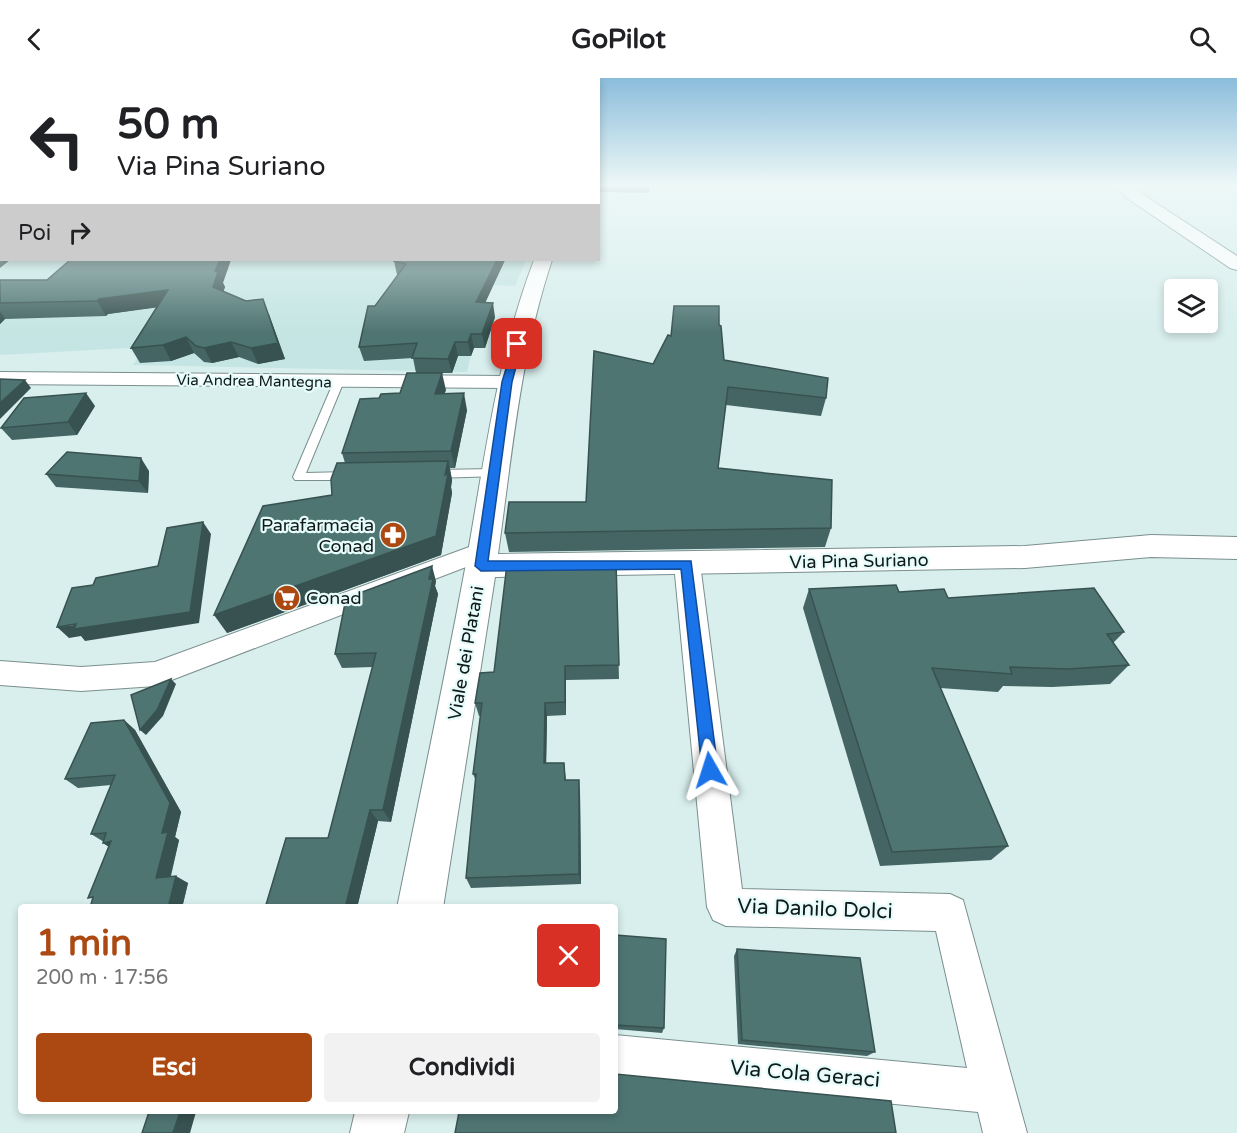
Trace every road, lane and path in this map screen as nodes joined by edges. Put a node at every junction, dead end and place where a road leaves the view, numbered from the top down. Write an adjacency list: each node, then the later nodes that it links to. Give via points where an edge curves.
1 (1192, 234): 3 (street)
2 (543, 261): 6 (street, Viale dei Platani)
3 (1237, 264)
4 (0, 378): 5 (street, Via Andrea Mantegna)
5 (339, 381): 6 (street, Via Andrea Mantegna); 9 (lane, via 298,477)
6 (507, 382): 7 (street, Viale dei Platani)
7 (495, 473): 8 (lane); 11 (street, Viale dei Platani)
8 (425, 474)
9 (356, 476)
10 (1237, 548): 12 (street, Via Pina Suriano, via 1151,546 1025,557)
11 (482, 559): 12 (street, Via Pina Suriano); 13 (street, via 156,674 81,679); 14 (street, Viale dei Platani)
12 (687, 564): 16 (street, Via Danilo Dolci, via 726,907 950,913)
13 (0, 673)
14 (421, 904)
15 (618, 1056): 16 (street, Via Cola Geraci)
16 (995, 1092): 19 (street, Via Danilo Dolci)
17 (382, 1114): 18 (street)
18 (377, 1133)
19 (1005, 1133)

